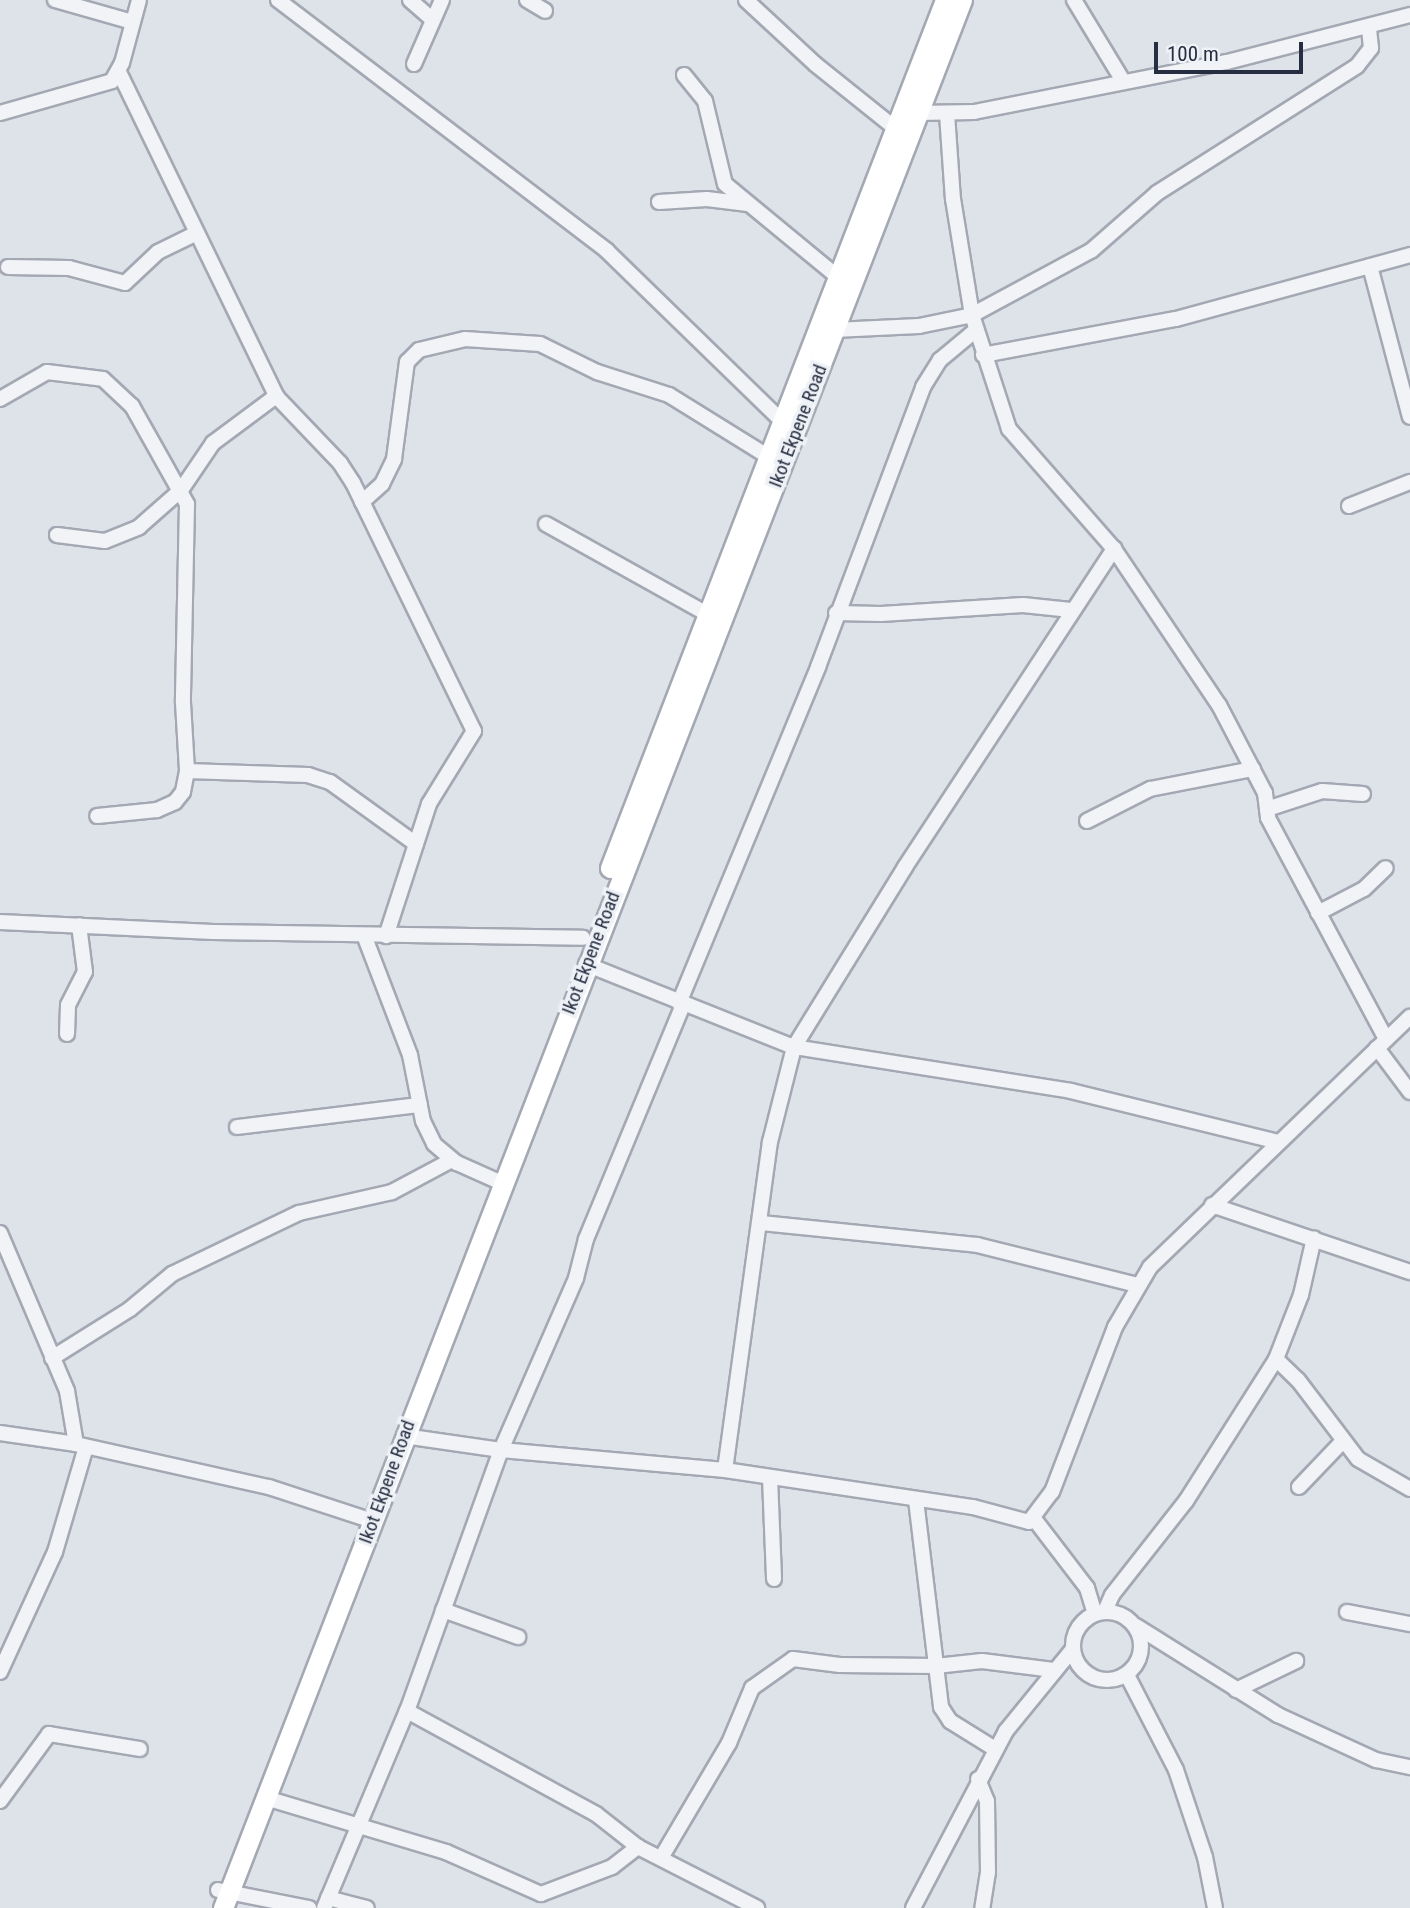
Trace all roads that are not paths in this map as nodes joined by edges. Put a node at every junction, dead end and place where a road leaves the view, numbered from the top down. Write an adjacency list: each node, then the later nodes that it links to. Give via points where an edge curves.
1 (55, 0): 14 (street)
2 (139, 0): 14 (street)
3 (278, 0): 38 (street, via 607,251)
4 (410, 0): 13 (street)
5 (442, 0): 13 (street)
6 (527, 0): 11 (street)
7 (746, 0): 23 (street, via 815,64)
8 (945, 0): 23 (highway, Ikot Ekpene Road)
9 (962, 0): 21 (highway, Ikot Ekpene Road)
10 (1074, 0): 19 (street)
11 (545, 11)
12 (1410, 15): 15 (street)
13 (433, 20): 16 (street)
14 (132, 22): 17 (street)
15 (1368, 29): 19 (street); 31 (street, via 1371,48 1357,66 1157,193 1092,250)
16 (414, 64)
17 (119, 72): 20 (street, via 100,87); 26 (street)
18 (684, 75): 25 (street, via 705,101 725,184)
19 (1123, 81): 22 (street)
20 (0, 113)
21 (918, 113): 22 (street); 32 (highway, Ikot Ekpene Road)
22 (947, 114): 31 (street, via 953,199)
23 (895, 128): 30 (highway, Ikot Ekpene Road)
24 (659, 202): 25 (street, via 707,199)
25 (750, 204): 30 (street)
26 (197, 233): 29 (street, via 158,251 125,283 69,268); 35 (street)
27 (1410, 256): 28 (street)
28 (1370, 266): 34 (street, via 1176,319); 37 (street)
29 (8, 267)
30 (838, 277): 38 (highway, Ikot Ekpene Road)
31 (972, 316): 32 (street, via 919,326); 33 (street)
32 (834, 330): 64 (highway, Ikot Ekpene Road)
33 (976, 330): 34 (street); 48 (street, via 940,360 923,387)
34 (983, 355): 46 (street, via 996,401 1017,441)
35 (276, 396): 41 (street, via 213,443); 42 (street, via 340,463)
36 (0, 399): 41 (street, via 47,372 103,379 132,406 168,476)
37 (1410, 417)
38 (782, 421): 39 (highway, Ikot Ekpene Road)
39 (769, 457): 42 (street, via 669,395 597,372 540,344 465,339 419,350 407,362 394,459 382,484); 49 (highway, Ikot Ekpene Road)
40 (1410, 482): 43 (street)
41 (181, 489): 45 (street, via 122,537 104,541); 51 (street, via 187,504 183,703)
42 (362, 502): 56 (street, via 474,731 429,804)
43 (1349, 506)
44 (546, 524): 49 (street)
45 (57, 535)
46 (1114, 550): 47 (street); 50 (street, via 1190,659)
47 (1071, 610): 48 (street, via 1023,605 881,614); 69 (street)
48 (836, 612): 65 (street)
49 (707, 614): 63 (highway, Ikot Ekpene Road)
50 (1253, 769): 53 (street, via 1265,793); 55 (street, via 1150,789)
51 (187, 771): 54 (street, via 183,792 165,808); 56 (street, via 308,775 330,782)
52 (1363, 794): 53 (street, via 1332,790)
53 (1266, 809): 58 (street)
54 (97, 816)
55 (1087, 821)
56 (416, 844): 62 (street)
57 (1386, 868): 58 (street, via 1364,889)
58 (1318, 913): 68 (street)
59 (0, 922): 60 (street)
60 (79, 925): 61 (street); 67 (street, via 85,972 68,1005)
61 (364, 935): 62 (street); 71 (street, via 410,1055)
62 (386, 936): 63 (street)
63 (583, 938): 75 (highway, Ikot Ekpene Road)
64 (586, 964): 65 (street); 75 (highway, Ikot Ekpene Road)
65 (681, 1004): 69 (street); 88 (street, via 586,1239 576,1278)
66 (1410, 1017): 68 (street)
67 (67, 1034)
68 (1381, 1043): 70 (street); 73 (street)
69 (794, 1047): 73 (street, via 1071,1091); 77 (street, via 772,1131)
70 (1410, 1092)
71 (420, 1105): 72 (street); 74 (street, via 434,1144)
72 (237, 1127)
73 (1278, 1142): 76 (street)
74 (452, 1160): 75 (street); 82 (street, via 392,1192 299,1213 183,1268)
75 (497, 1180): 85 (highway, Ikot Ekpene Road); 94 (highway, Ikot Ekpene Road)
76 (1212, 1205): 79 (street); 81 (street)
77 (761, 1223): 81 (street, via 977,1245); 89 (street)
78 (0, 1233): 82 (street)
79 (1314, 1238): 80 (street); 83 (street, via 1301,1295)
80 (1410, 1272)
81 (1138, 1285): 95 (street, via 1115,1327 1065,1463)
82 (52, 1358): 87 (street, via 73,1410)
83 (1276, 1359): 86 (street, via 1298,1380); 99 (street, via 1186,1501)
84 (0, 1433): 87 (street)
85 (404, 1436): 88 (street); 94 (highway, Ikot Ekpene Road)
86 (1342, 1442): 91 (street); 92 (street, via 1380,1475)
87 (81, 1446): 94 (street, via 269,1487); 107 (street, via 55,1552)
88 (501, 1450): 89 (street); 97 (street)
89 (725, 1470): 90 (street)
90 (770, 1478): 93 (street); 96 (street)
91 (1299, 1487)
92 (1410, 1489)
93 (916, 1500): 95 (street, via 973,1507 1026,1523); 105 (street)
94 (368, 1519): 115 (highway, Ikot Ekpene Road); 120 (highway, Ikot Ekpene Road)
95 (1035, 1520): 99 (street, via 1087,1588)
96 (774, 1579)
97 (443, 1610): 102 (street); 110 (street)
98 (1347, 1612): 100 (street)
99 (1100, 1613): 101 (street); 103 (street, via 1075,1632)
100 (1410, 1624)
101 (1136, 1626): 108 (street, via 1140,1652); 109 (street)
102 (518, 1637)
103 (1072, 1650): 106 (street); 108 (street, via 1078,1666 1092,1678 1109,1681)
104 (1296, 1661): 109 (street)
105 (936, 1666): 106 (street, via 982,1661); 112 (street, via 945,1714); 119 (street, via 840,1665 798,1658 761,1679)
106 (1053, 1670): 112 (street)
107 (0, 1672)
108 (1127, 1675): 127 (street, via 1176,1770 1205,1857)
109 (1236, 1690): 113 (street, via 1353,1750)
110 (407, 1711): 117 (street); 118 (street, via 596,1814)
111 (140, 1749): 116 (street, via 49,1734)
112 (995, 1749): 114 (street)
113 (1410, 1767)
114 (978, 1779): 125 (street); 126 (street, via 987,1801 988,1872)
115 (266, 1798): 117 (street); 120 (highway, Ikot Ekpene Road)
116 (0, 1801)
117 (361, 1824): 118 (street, via 446,1852 541,1894 612,1867); 121 (street)
118 (638, 1847): 119 (street)
119 (660, 1858): 124 (street)
120 (220, 1899): 122 (street)
121 (326, 1903): 123 (street)
122 (309, 1908)
123 (367, 1908)
124 (757, 1908)
125 (913, 1908)
126 (982, 1908)
127 (1215, 1908)

